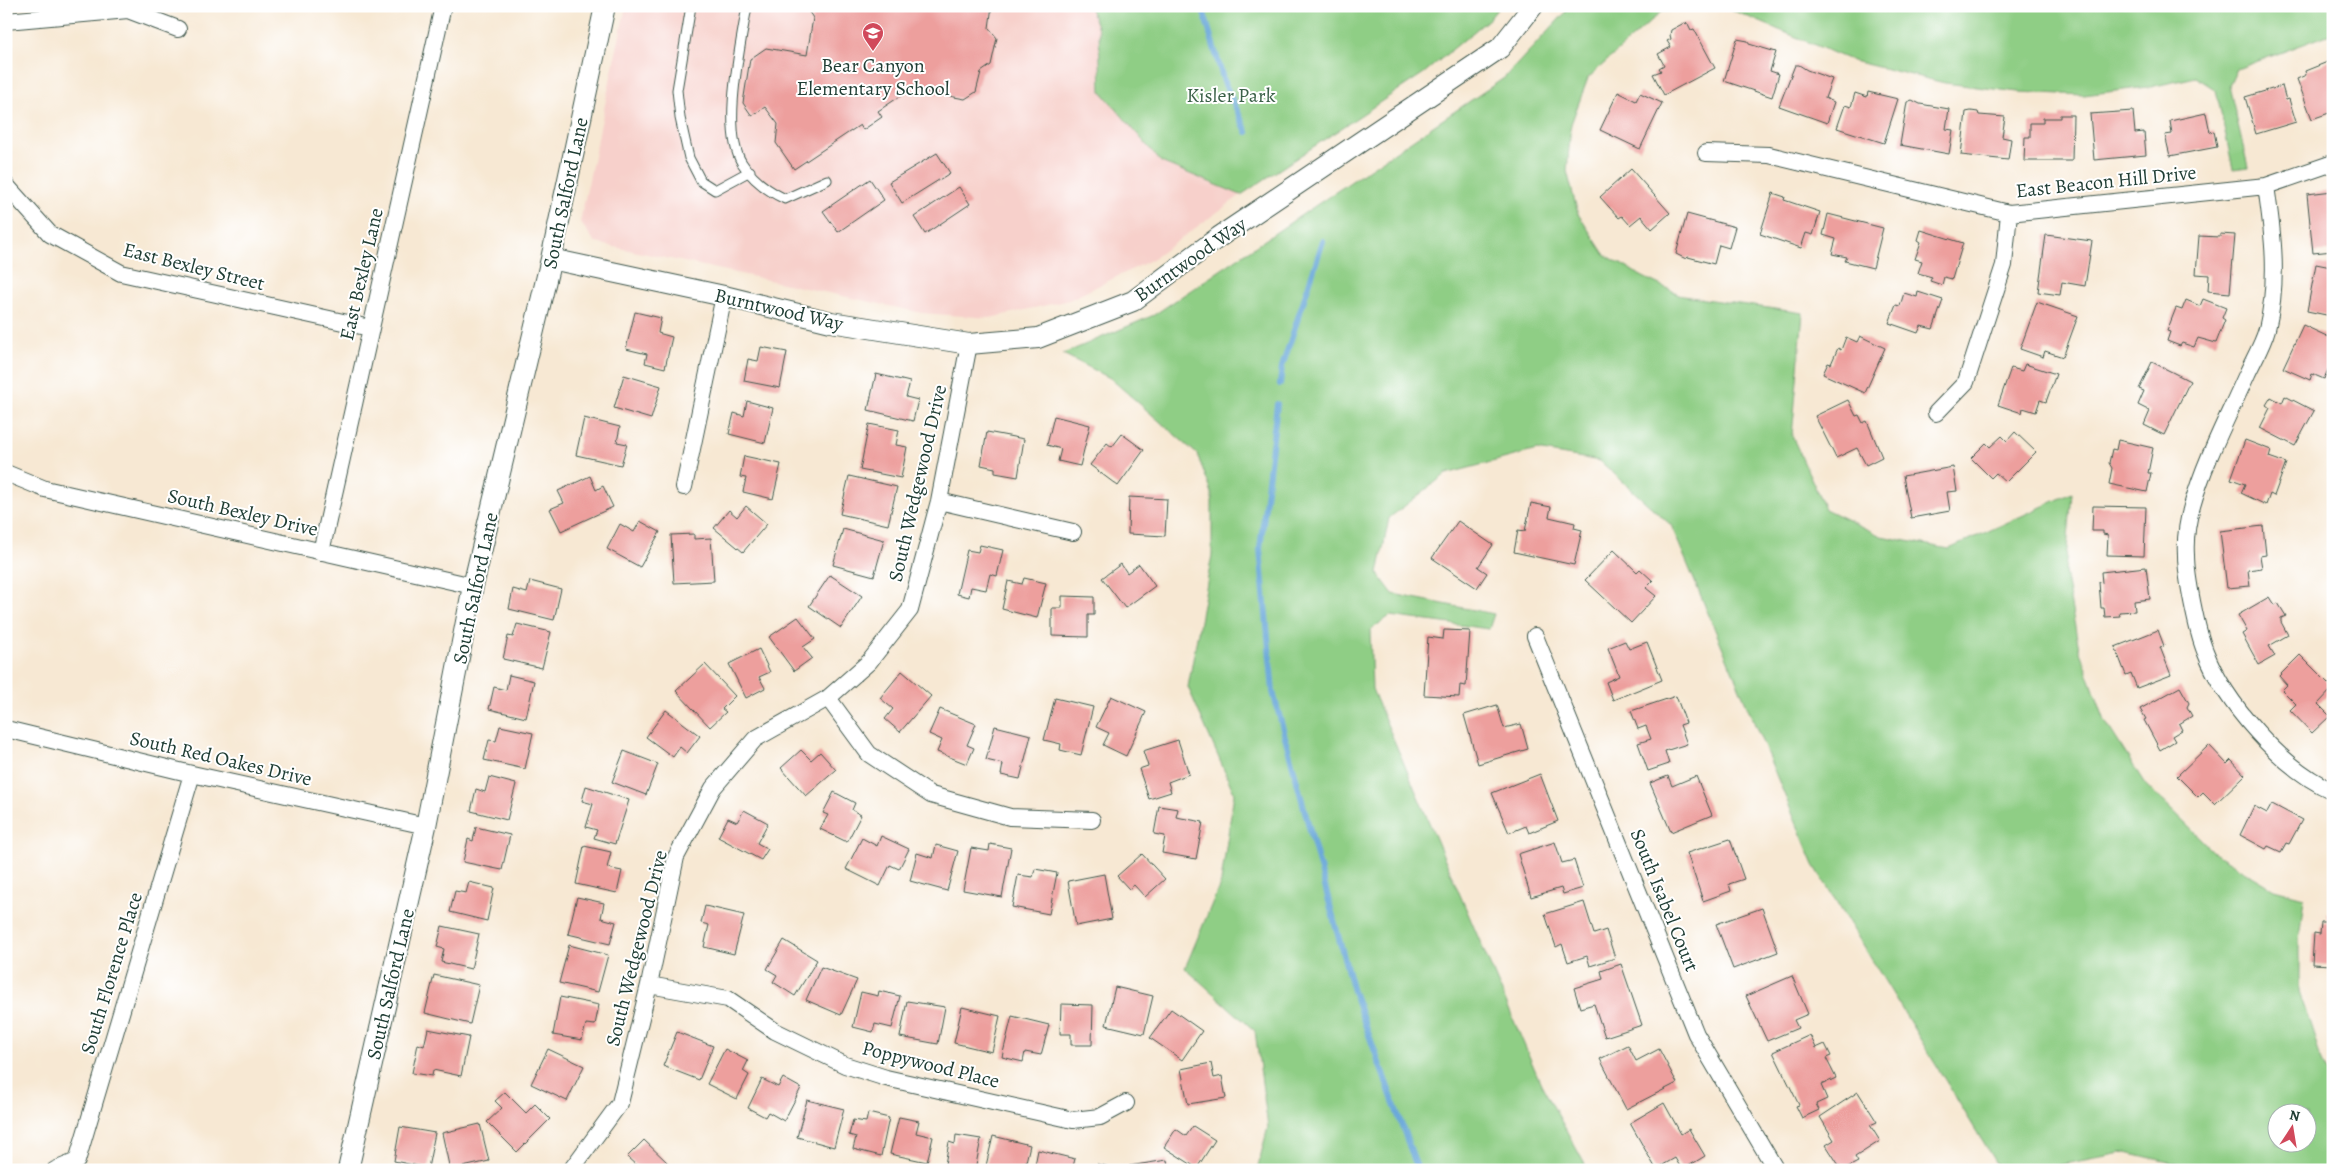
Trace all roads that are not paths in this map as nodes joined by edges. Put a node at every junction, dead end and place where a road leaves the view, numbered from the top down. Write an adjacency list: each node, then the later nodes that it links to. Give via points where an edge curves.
1 (443, 6): 17 (street, East Bexley Lane)
2 (605, 6): 15 (street, South Salford Lane)
3 (691, 6): 10 (lane, via 677,90 689,158 702,181 715,190)
4 (747, 6): 10 (lane, via 732,112 733,136 742,162)
5 (1533, 6): 18 (street, Burntwood Way, via 1500,48 1220,237 1133,301 1038,338)
6 (6, 22): 7 (street, via 128,10)
7 (178, 30)
8 (1706, 153): 14 (street, East Beacon Hill Drive, via 1768,155)
9 (2333, 163): 13 (street, East Beacon Hill Drive)
10 (750, 171): 11 (lane, via 766,190 786,199)
11 (827, 180)
12 (6, 185): 17 (street, East Bexley Street, via 50,234 122,273)
13 (2266, 186): 14 (street, East Beacon Hill Drive); 30 (street, via 2275,250 2267,330 2205,468 2191,508 2186,555 2205,651 2229,697 2282,757)
14 (2009, 213): 19 (street, via 2004,265 1966,382)
15 (551, 259): 16 (street, Burntwood Way); 25 (street, South Salford Lane)
16 (724, 296): 18 (street, Burntwood Way, via 831,322); 21 (street)
17 (370, 328): 24 (street, East Bexley Lane)
18 (969, 344): 22 (street, South Wedgewood Drive)
19 (1936, 413)
20 (6, 473): 24 (street, South Bexley Drive, via 46,489)
21 (684, 487)
22 (939, 501): 23 (street); 27 (street, South Wedgewood Drive, via 910,610 869,662)
23 (1073, 532)
24 (321, 552): 25 (street, South Bexley Drive)
25 (473, 586): 32 (street, South Salford Lane)
26 (1535, 636): 38 (street, South Isabel Court, via 1696,1034)
27 (828, 698): 31 (street, via 868,754 931,795 1010,817); 33 (street, South Wedgewood Drive, via 755,739 713,788 676,857)
28 (6, 729): 29 (street, South Red Oakes Drive)
29 (192, 774): 32 (street, South Red Oakes Drive); 35 (street, South Florence Place, via 77,1161)
30 (2333, 791)
31 (1092, 820)
32 (426, 826): 36 (street, South Salford Lane)
33 (649, 984): 34 (street, Poppywood Place, via 728,999 775,1031 845,1065 886,1078 1073,1120 1100,1117); 37 (street, South Wedgewood Drive, via 620,1103)
34 (1126, 1103)
35 (54, 1170)
36 (348, 1170)
37 (571, 1170)
38 (1776, 1170)

